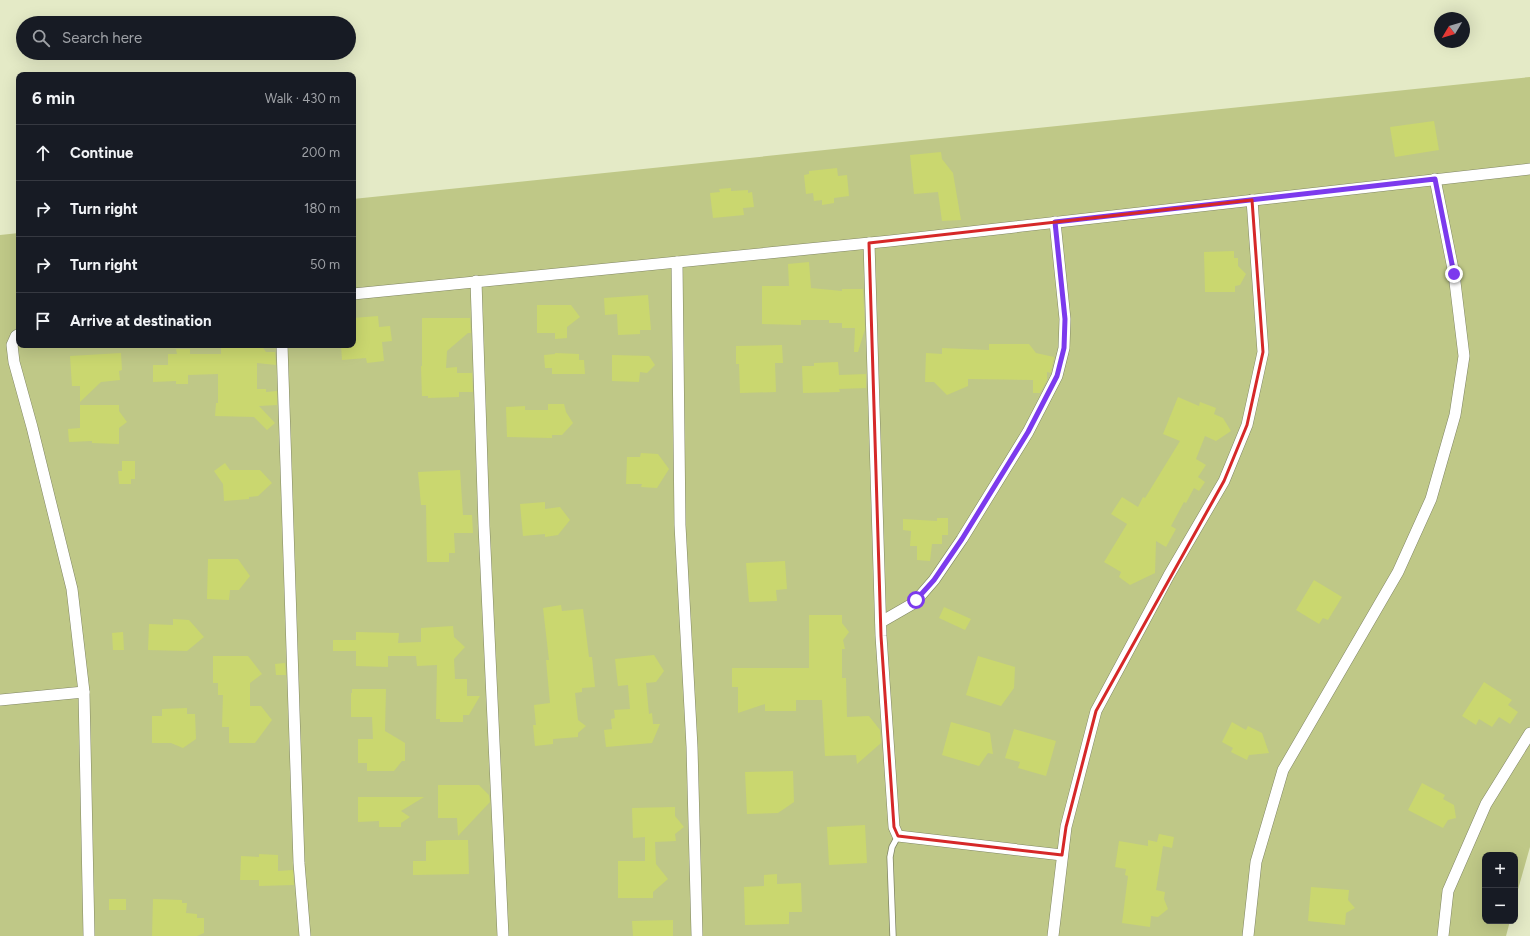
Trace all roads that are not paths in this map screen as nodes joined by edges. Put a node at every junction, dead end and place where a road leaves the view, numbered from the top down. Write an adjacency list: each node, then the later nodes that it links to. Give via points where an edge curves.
1 (1530, 169): 2 (street)
2 (1435, 179): 3 (street); 23 (street, via 1454,274 1464,356 1456,415 1430,499 1398,572 1283,770 1256,862)
3 (1252, 200): 4 (street); 16 (street, via 1263,352 1247,425 1224,481 1169,575 1096,711 1066,827)
4 (1055, 222): 5 (street); 11 (street, via 1065,319 1064,348 1057,376 1028,432 934,580 914,602)
5 (870, 243): 6 (street); 11 (street)
6 (677, 262): 7 (street); 20 (street, via 680,525 692,747)
7 (476, 281): 8 (street); 19 (street, via 484,534)
8 (356, 294)
9 (16, 336): 12 (street, via 12,345 14,362 72,589)
10 (282, 348): 18 (street, via 299,863)
11 (881, 622): 15 (street, via 894,827)
12 (84, 692): 13 (street); 17 (street)
13 (0, 700)
14 (1530, 733): 24 (street, via 1486,804 1448,891)
15 (898, 836): 16 (street); 21 (lane, via 890,857)
16 (1062, 855): 22 (street)
17 (89, 936)
18 (305, 936)
19 (503, 936)
20 (697, 936)
21 (893, 936)
22 (1053, 936)
23 (1248, 936)
24 (1443, 936)

